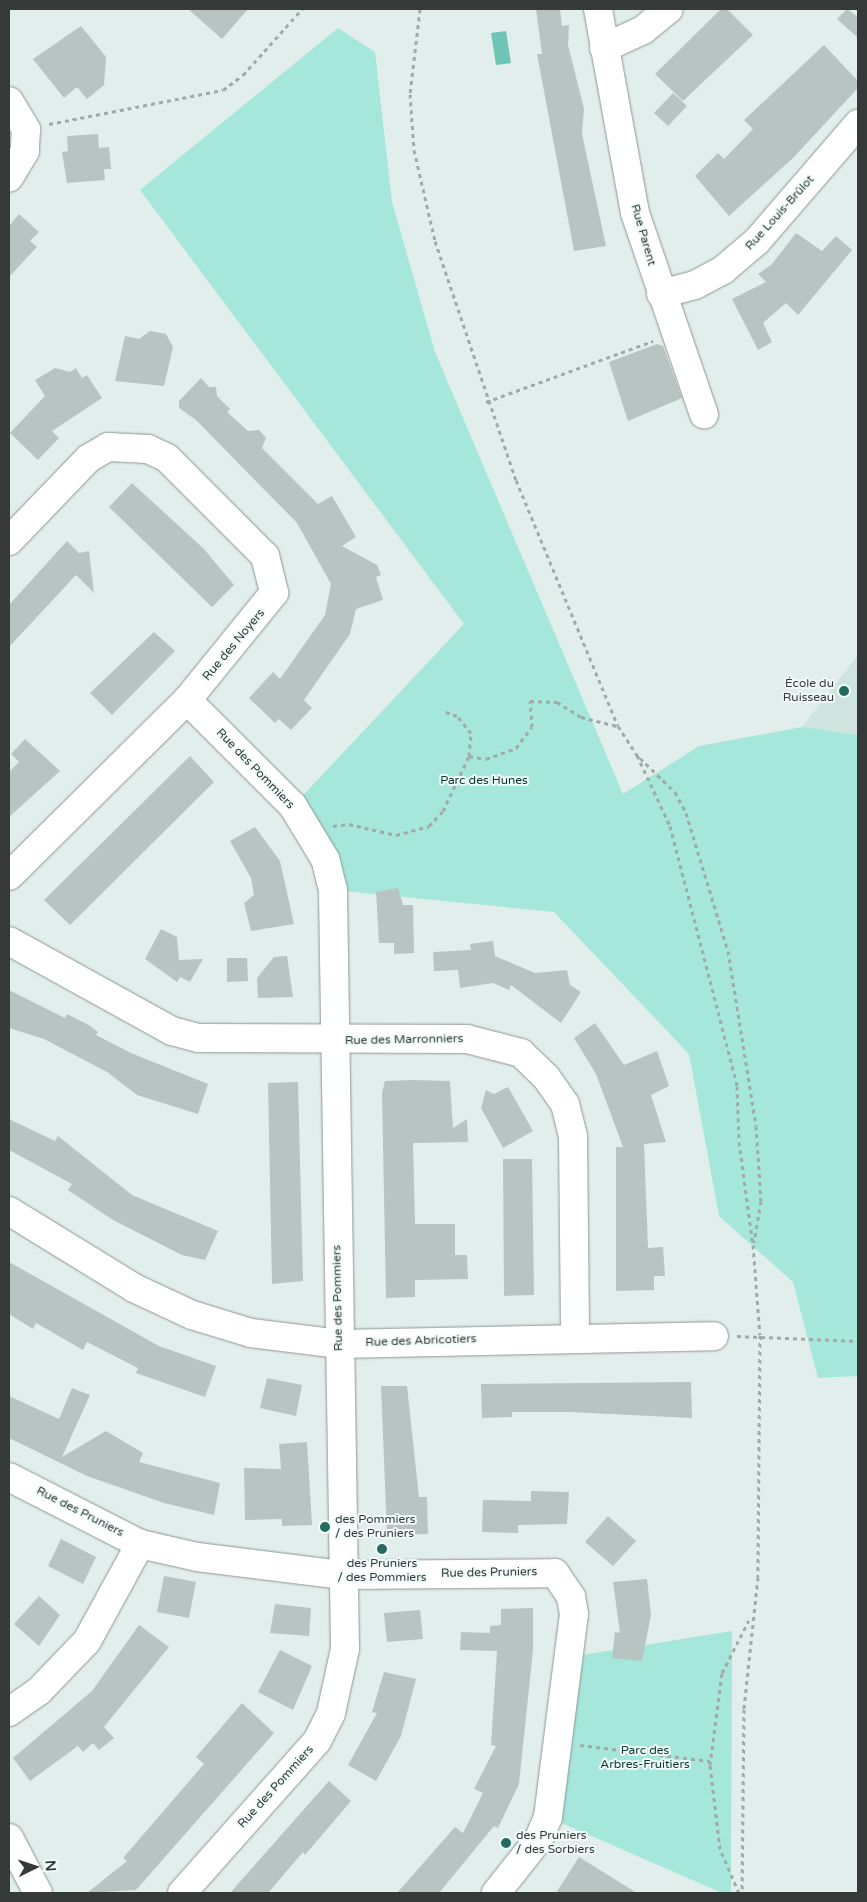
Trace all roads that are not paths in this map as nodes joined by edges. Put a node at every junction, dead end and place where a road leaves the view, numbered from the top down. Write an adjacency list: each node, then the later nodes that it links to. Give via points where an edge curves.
1 (598, 9): 3 (street, Rue Parent)
2 (669, 9): 3 (street, via 643,30)
3 (604, 48): 7 (street, Rue Parent, via 635,213)
4 (9, 101): 6 (street, via 26,129 25,151)
5 (858, 124): 7 (street, Rue Louis-Brûlot, via 743,253 695,285)
6 (9, 178)
7 (661, 294): 8 (street, Rue Parent)
8 (704, 416)
9 (9, 542): 10 (street, Rue des Noyers, via 89,458 108,447 129,445 167,458 266,556 273,574 274,593 262,614)
10 (187, 700): 11 (street, Rue des Noyers); 13 (street, Rue des Pommiers, via 293,806 325,859 333,890)
11 (9, 876)
12 (9, 941): 13 (street, Rue des Marronniers, via 172,1031 228,1041)
13 (334, 1041): 15 (street, Rue des Marronniers, via 467,1039 521,1054 546,1077 565,1104 574,1137); 17 (street, Rue des Pommiers)
14 (9, 1210): 17 (street, Rue des Abricotiers, via 134,1288 192,1315 250,1333)
15 (575, 1336): 16 (street, Rue des Abricotiers); 17 (street, Rue des Abricotiers)
16 (714, 1336)
17 (339, 1344): 20 (street, Rue des Pommiers)
18 (9, 1477): 19 (street, Rue des Pruniers)
19 (140, 1544): 20 (street, Rue des Pruniers, via 197,1557); 21 (street, via 87,1641 39,1691)
20 (341, 1576): 24 (street, Rue des Pommiers, via 345,1649 331,1713 317,1741); 25 (street, Rue des Pruniers, via 555,1573 571,1597 574,1614 548,1817 538,1840)
21 (9, 1712)
22 (9, 1838): 23 (street)
23 (38, 1893)
24 (182, 1893)
25 (496, 1893)

